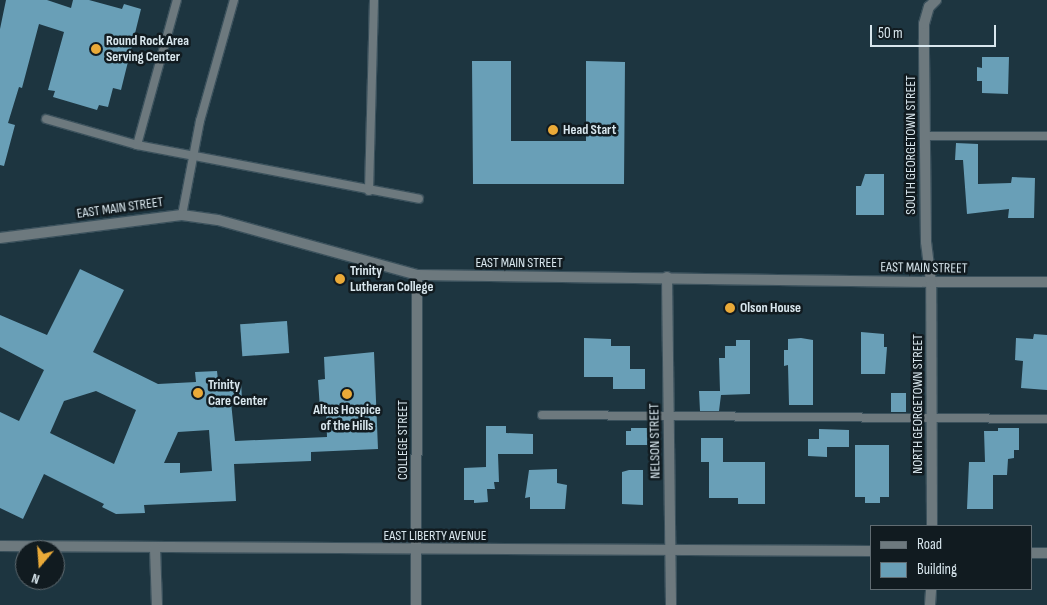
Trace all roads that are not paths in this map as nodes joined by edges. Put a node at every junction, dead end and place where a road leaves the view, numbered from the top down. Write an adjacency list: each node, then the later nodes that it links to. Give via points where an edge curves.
1 (177, 0): 8 (lane)
2 (234, 0): 9 (lane)
3 (374, 0): 10 (lane)
4 (933, 4): 6 (street, SOUTH GEORGETOWN STREET, via 924,24)
5 (46, 119): 8 (lane)
6 (925, 136): 7 (lane); 16 (street, SOUTH GEORGETOWN STREET, via 926,242)
7 (1047, 136)
8 (137, 145): 9 (lane)
9 (193, 155): 10 (lane); 12 (lane)
10 (369, 191): 11 (lane)
11 (420, 199)
12 (182, 214): 13 (street, EAST MAIN STREET); 14 (street, EAST MAIN STREET, via 218,220)
13 (0, 238)
14 (417, 275): 15 (street, EAST MAIN STREET); 25 (street, COLLEGE STREET)
15 (667, 277): 16 (street, EAST MAIN STREET); 19 (street, NELSON STREET)
16 (931, 282): 17 (street, EAST MAIN STREET); 20 (street, NORTH GEORGETOWN STREET)
17 (1047, 282)
18 (542, 415): 19 (lane)
19 (668, 416): 20 (lane); 26 (street, NELSON STREET)
20 (931, 419): 21 (lane); 22 (street, NORTH GEORGETOWN STREET)
21 (1047, 419)
22 (932, 525)
23 (0, 546): 24 (street, EAST LIBERTY AVENUE)
24 (155, 548): 25 (street, EAST LIBERTY AVENUE); 31 (street)
25 (416, 550): 26 (street, EAST LIBERTY AVENUE); 32 (street, COLLEGE STREET)
26 (670, 550): 27 (street, EAST LIBERTY AVENUE); 33 (street, NELSON STREET)
27 (870, 551)
28 (1032, 553): 29 (street)
29 (1047, 553)
30 (930, 590): 34 (street)
31 (157, 605)
32 (416, 605)
33 (671, 605)
34 (930, 605)

